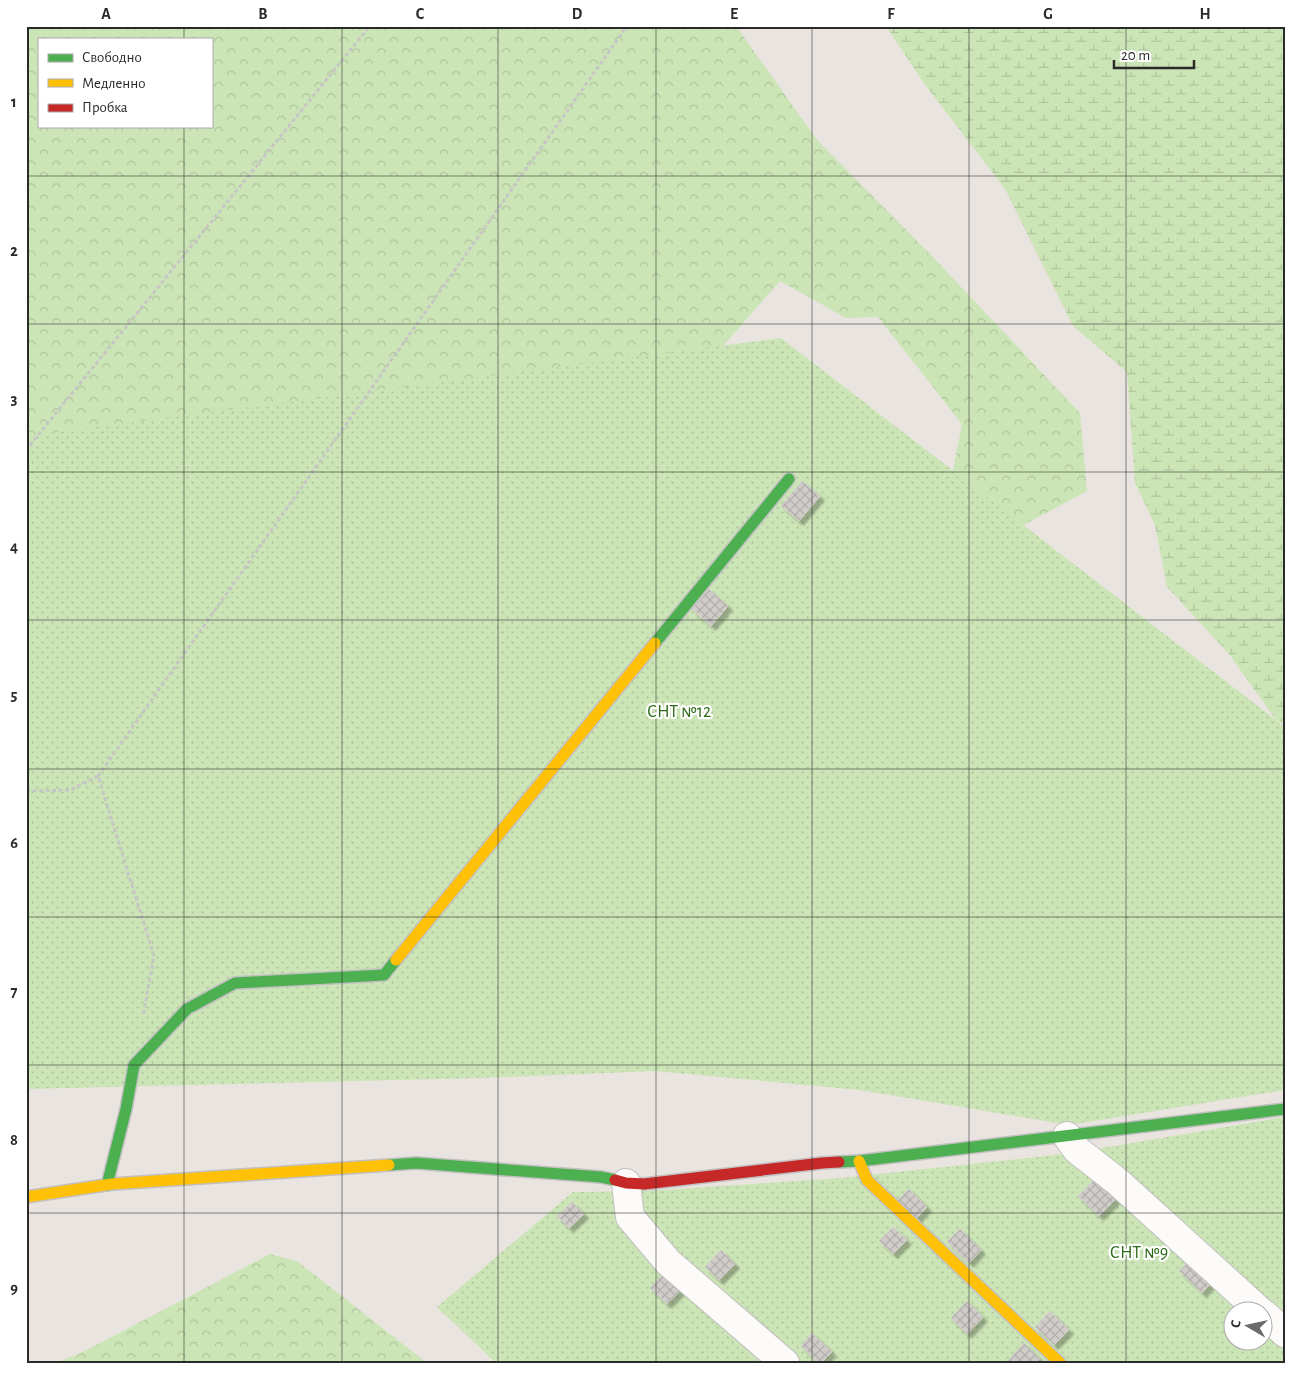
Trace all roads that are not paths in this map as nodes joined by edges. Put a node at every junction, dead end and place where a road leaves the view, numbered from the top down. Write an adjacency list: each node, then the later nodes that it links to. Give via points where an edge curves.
1 (789, 479): 6 (street, via 384,975 235,983 187,1009 134,1065)
2 (1285, 1110): 3 (street)
3 (1067, 1136): 4 (street); 8 (street, via 1077,1150 1118,1182)
4 (859, 1161): 5 (street, via 644,1184); 12 (street, via 867,1180)
5 (626, 1183): 6 (street, via 601,1177 416,1163); 11 (street, via 630,1217 668,1262)
6 (107, 1185): 7 (street)
7 (26, 1197)
8 (1250, 1302)
9 (1274, 1323): 10 (street)
10 (1285, 1333)
11 (785, 1363)
12 (1060, 1363)

